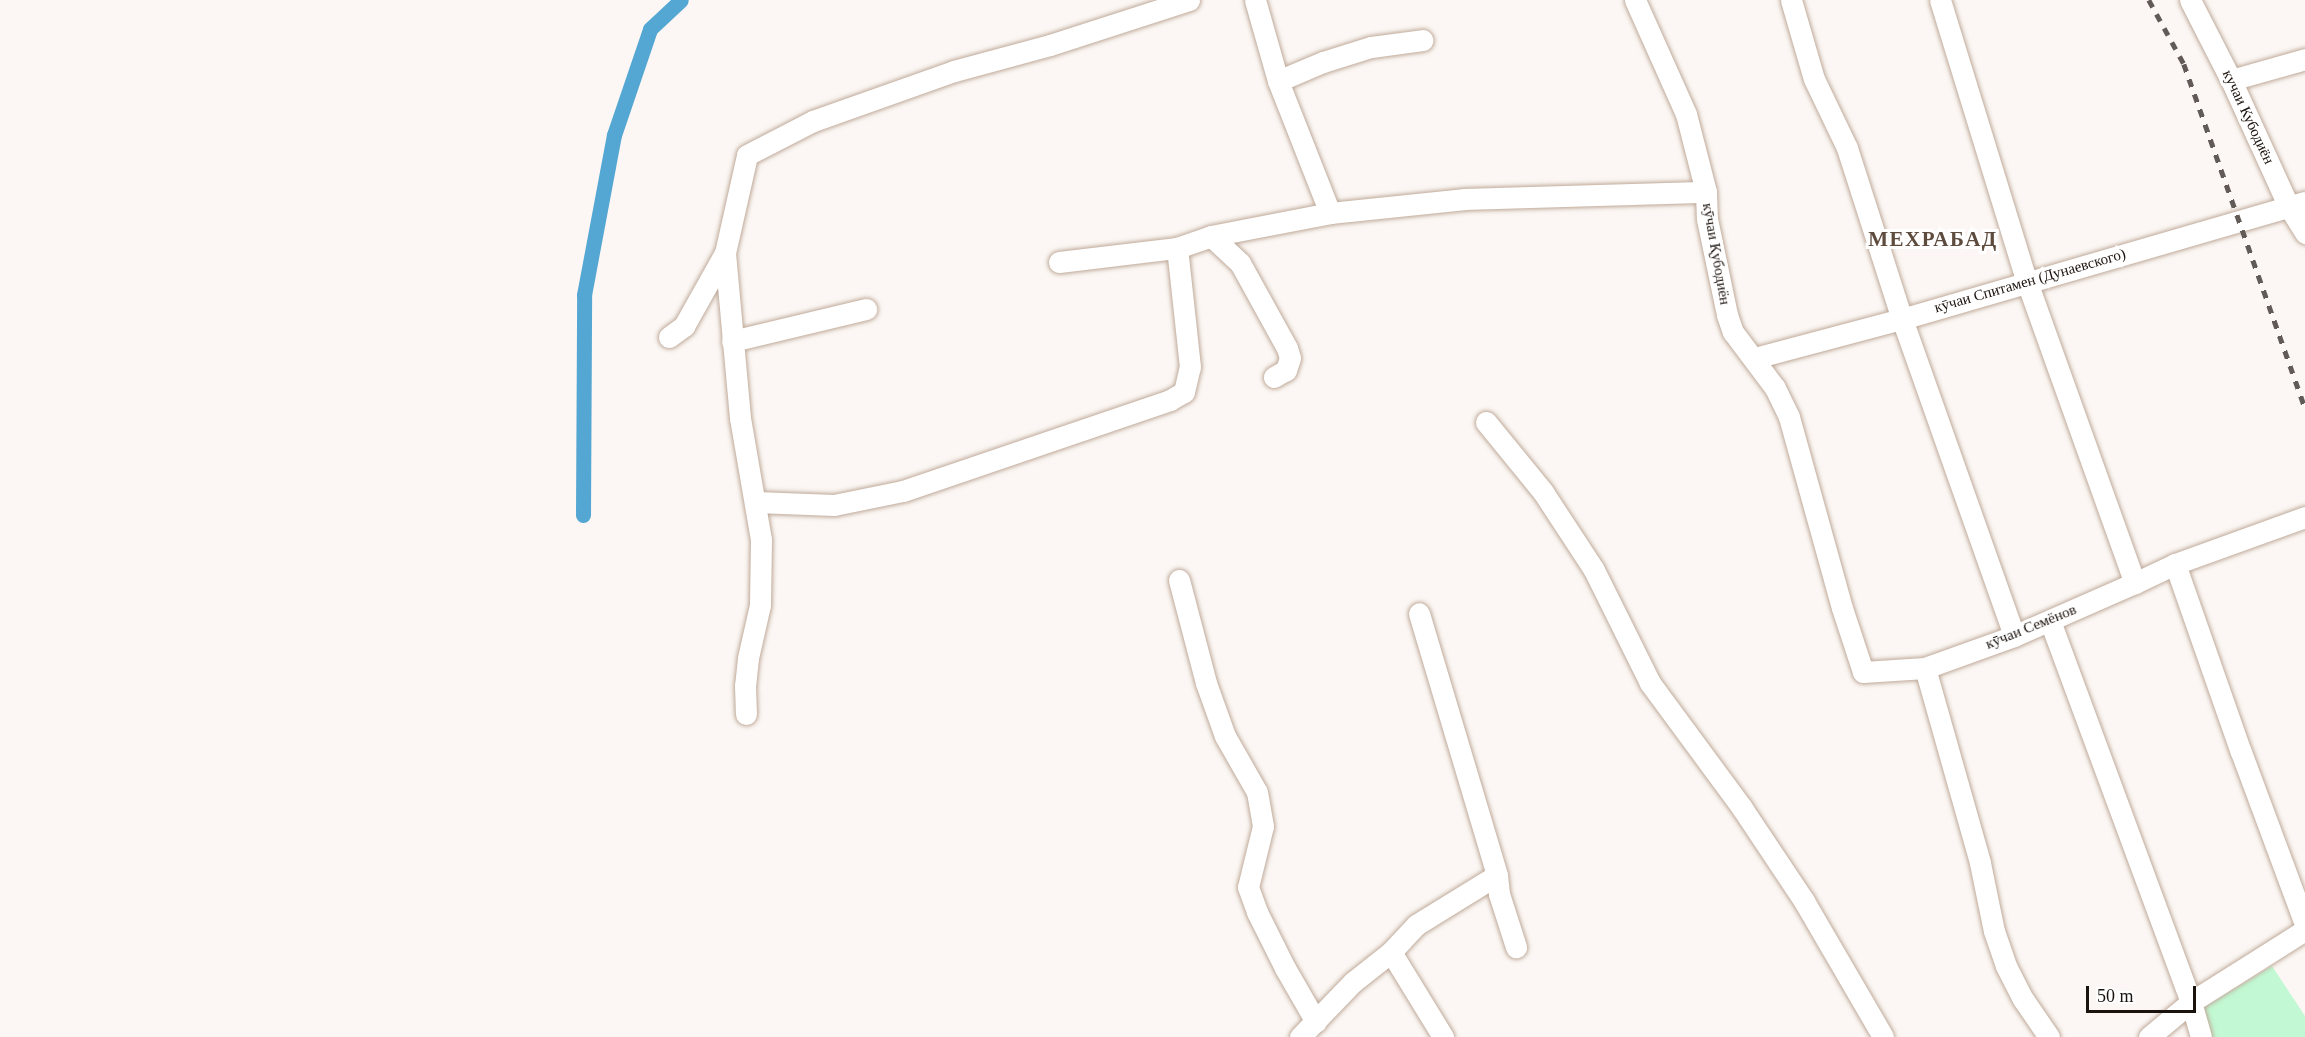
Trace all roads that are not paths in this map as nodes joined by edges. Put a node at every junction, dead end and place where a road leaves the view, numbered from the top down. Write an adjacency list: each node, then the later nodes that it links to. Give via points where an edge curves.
1 (1189, 0): 17 (street, via 954,71 776,138 747,155)
2 (1255, 0): 10 (street)
3 (1635, 0): 11 (street, кӯчаи Қубодиён, via 1686,114)
4 (1791, 0): 21 (street, via 1814,79 1847,148)
5 (1940, 0): 19 (street)
6 (2190, 0): 9 (street, кучаи Кубодиён)
7 (1423, 40): 10 (street, via 1371,47)
8 (2305, 59): 9 (street)
9 (2231, 80): 12 (street, кучаи Кубодиён)
10 (1278, 81): 13 (street)
11 (1706, 192): 13 (street, via 1466,200); 24 (street, кӯчаи Қубодиён, via 1707,219 1724,304 1733,332)
12 (2297, 204): 14 (street, кучаи Кубодиён); 19 (street, кӯчаи Спитамен (Дунаевского))
13 (1330, 213): 15 (street)
14 (2305, 233)
15 (1211, 236): 16 (street); 25 (street, via 1240,263 1287,348 1290,358 1286,370)
16 (1177, 248): 18 (street); 27 (street, via 1190,367 1184,392 903,491 834,505)
17 (725, 253): 22 (street, via 684,326); 23 (street)
18 (1059, 262)
19 (2027, 282): 21 (street, кӯчаи Спитамен (Дунаевского)); 31 (street)
20 (866, 309): 23 (street)
21 (1902, 319): 24 (street, кӯчаи Спитамен (Дунаевского)); 34 (street)
22 (669, 337)
23 (732, 340): 27 (street, via 740,418)
24 (1755, 358): 36 (street, кӯчаи Қубодиён, via 1788,417)
25 (1274, 377)
26 (1486, 422): 47 (street, via 1543,492 1587,560 1650,683 1742,808 1804,901)
27 (756, 502): 37 (street, via 761,540 760,605 748,658)
28 (2305, 517): 29 (street, кӯчаи Семёнов)
29 (2175, 564): 31 (street, кӯчаи Семёнов); 39 (street)
30 (1179, 580): 44 (street, via 1206,683 1225,736 1257,792 1263,826 1248,887 1285,968)
31 (2134, 583): 33 (street, кӯчаи Семёнов)
32 (1419, 613): 38 (street)
33 (2050, 621): 34 (street, кӯчаи Семёнов); 43 (street)
34 (2014, 636): 35 (street, кӯчаи Семёнов)
35 (1926, 668): 36 (street, кӯчаи Семёнов); 48 (street, via 1980,862 1994,931 2023,999)
36 (1863, 672)
37 (746, 714)
38 (1497, 875): 41 (street); 42 (street, via 1416,926)
39 (2305, 924)
40 (2305, 930): 43 (street)
41 (1516, 946)
42 (1391, 952): 44 (street, via 1353,982); 46 (street)
43 (2191, 1002): 49 (street); 50 (street)
44 (1316, 1022): 45 (street)
45 (1300, 1037)
46 (1443, 1037)
47 (1883, 1037)
48 (2049, 1037)
49 (2149, 1037)
50 (2201, 1037)

